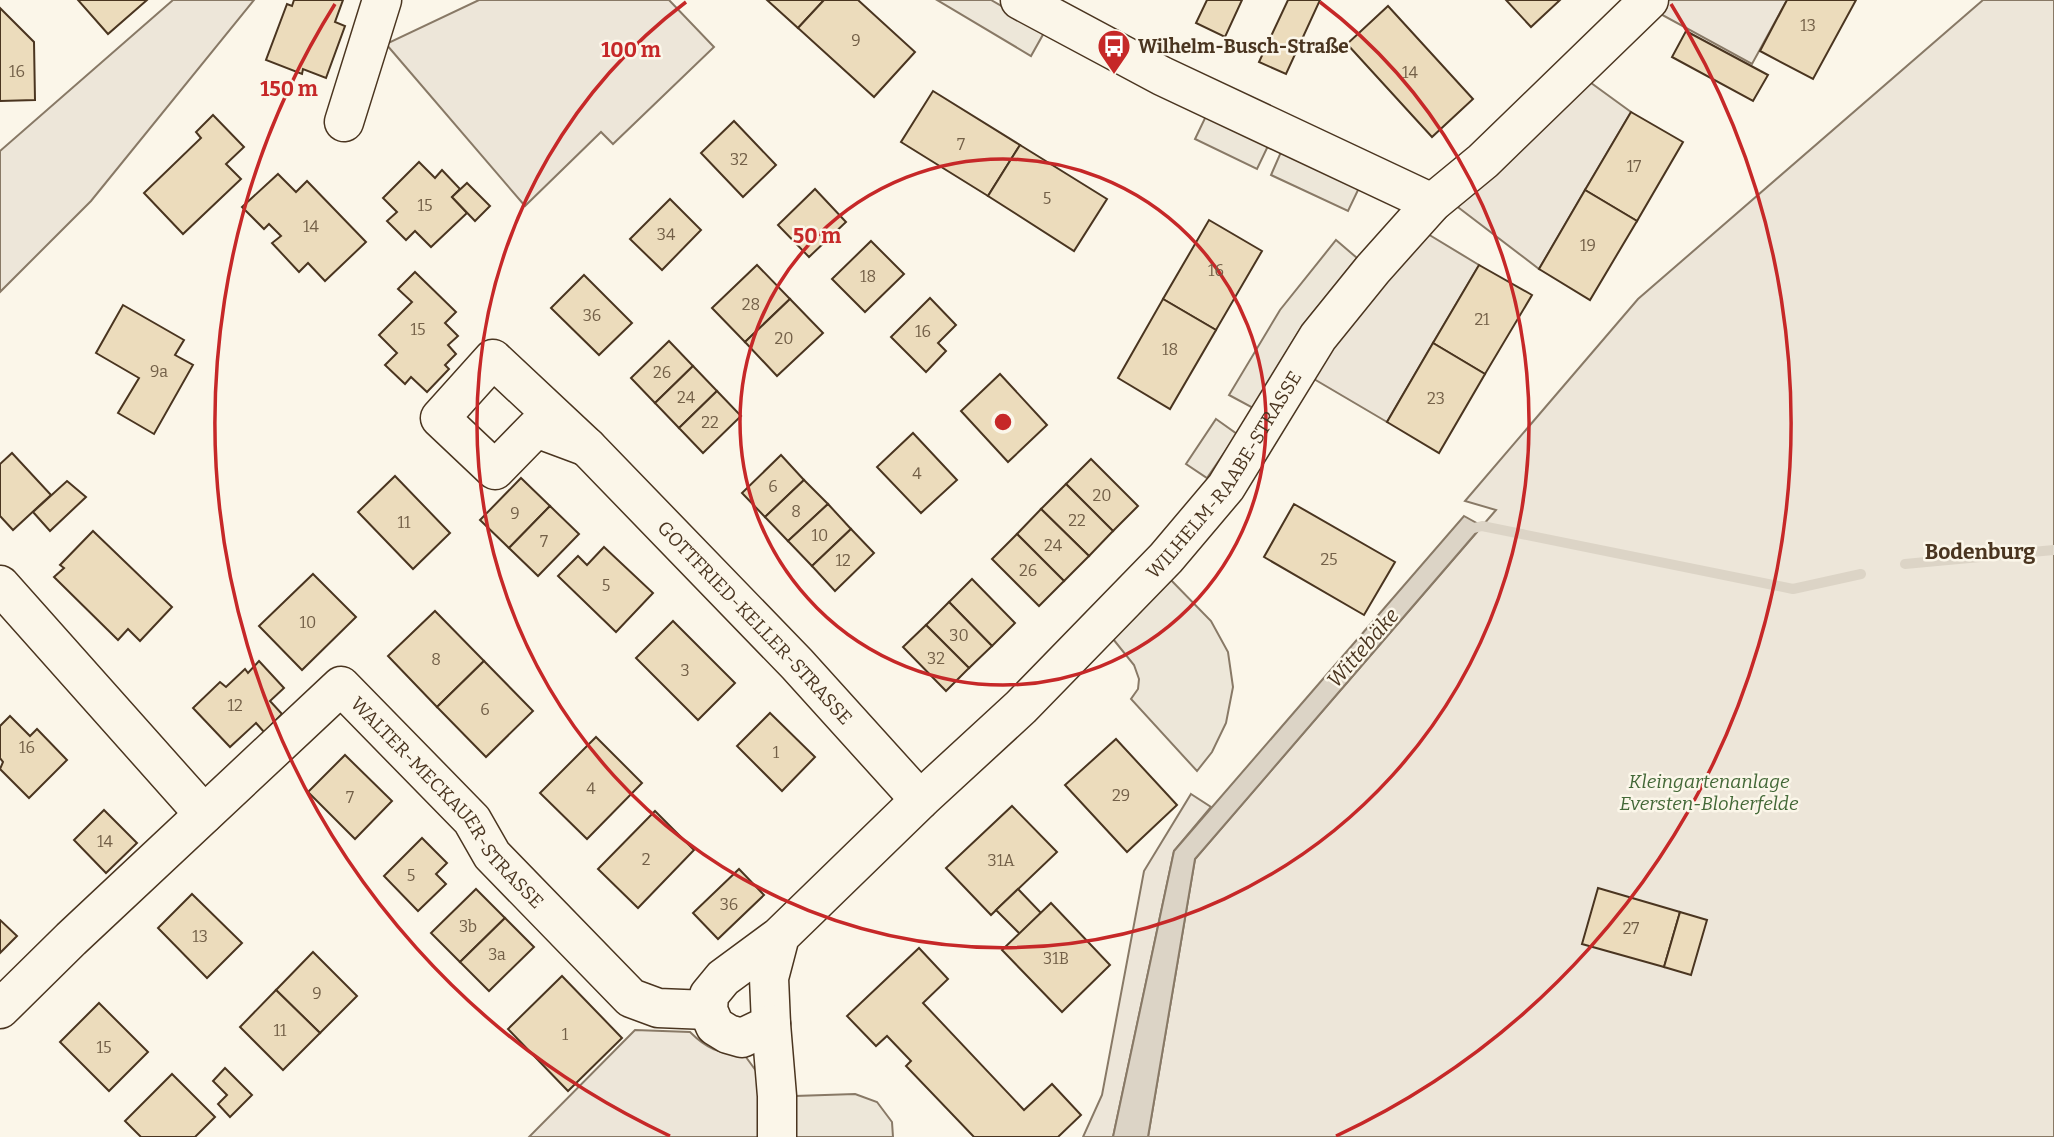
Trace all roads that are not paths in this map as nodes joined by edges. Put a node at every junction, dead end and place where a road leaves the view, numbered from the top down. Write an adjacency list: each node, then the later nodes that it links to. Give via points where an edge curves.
1 (382, 0): 4 (street)
2 (1020, 0): 5 (street, via 1162,76)
3 (1649, 0): 5 (street, WILHELM-RAABE-STRASSE, via 1483,161)
4 (344, 122)
5 (1432, 203): 8 (street, WILHELM-RAABE-STRASSE, via 1318,337 1226,487 1174,548 1021,706)
6 (587, 447): 8 (street, GOTTFRIED-KELLER-STRASSE, via 797,664)
7 (0, 585): 9 (street)
8 (920, 800): 10 (street, WILHELM-RAABE-STRASSE)
9 (204, 814): 11 (street, WALTER-MECKAUER-STRASSE); 12 (street, WALTER-MECKAUER-STRASSE, via 341,686 472,820 492,855 631,998 658,1008)
10 (780, 936): 12 (street, WILHELM-RAABE-STRASSE, via 723,978 709,995); 13 (street, via 769,978)
11 (0, 1009)
12 (708, 1010): 13 (street, via 715,1026 742,1038)
13 (771, 1024): 14 (street)
14 (777, 1137)

